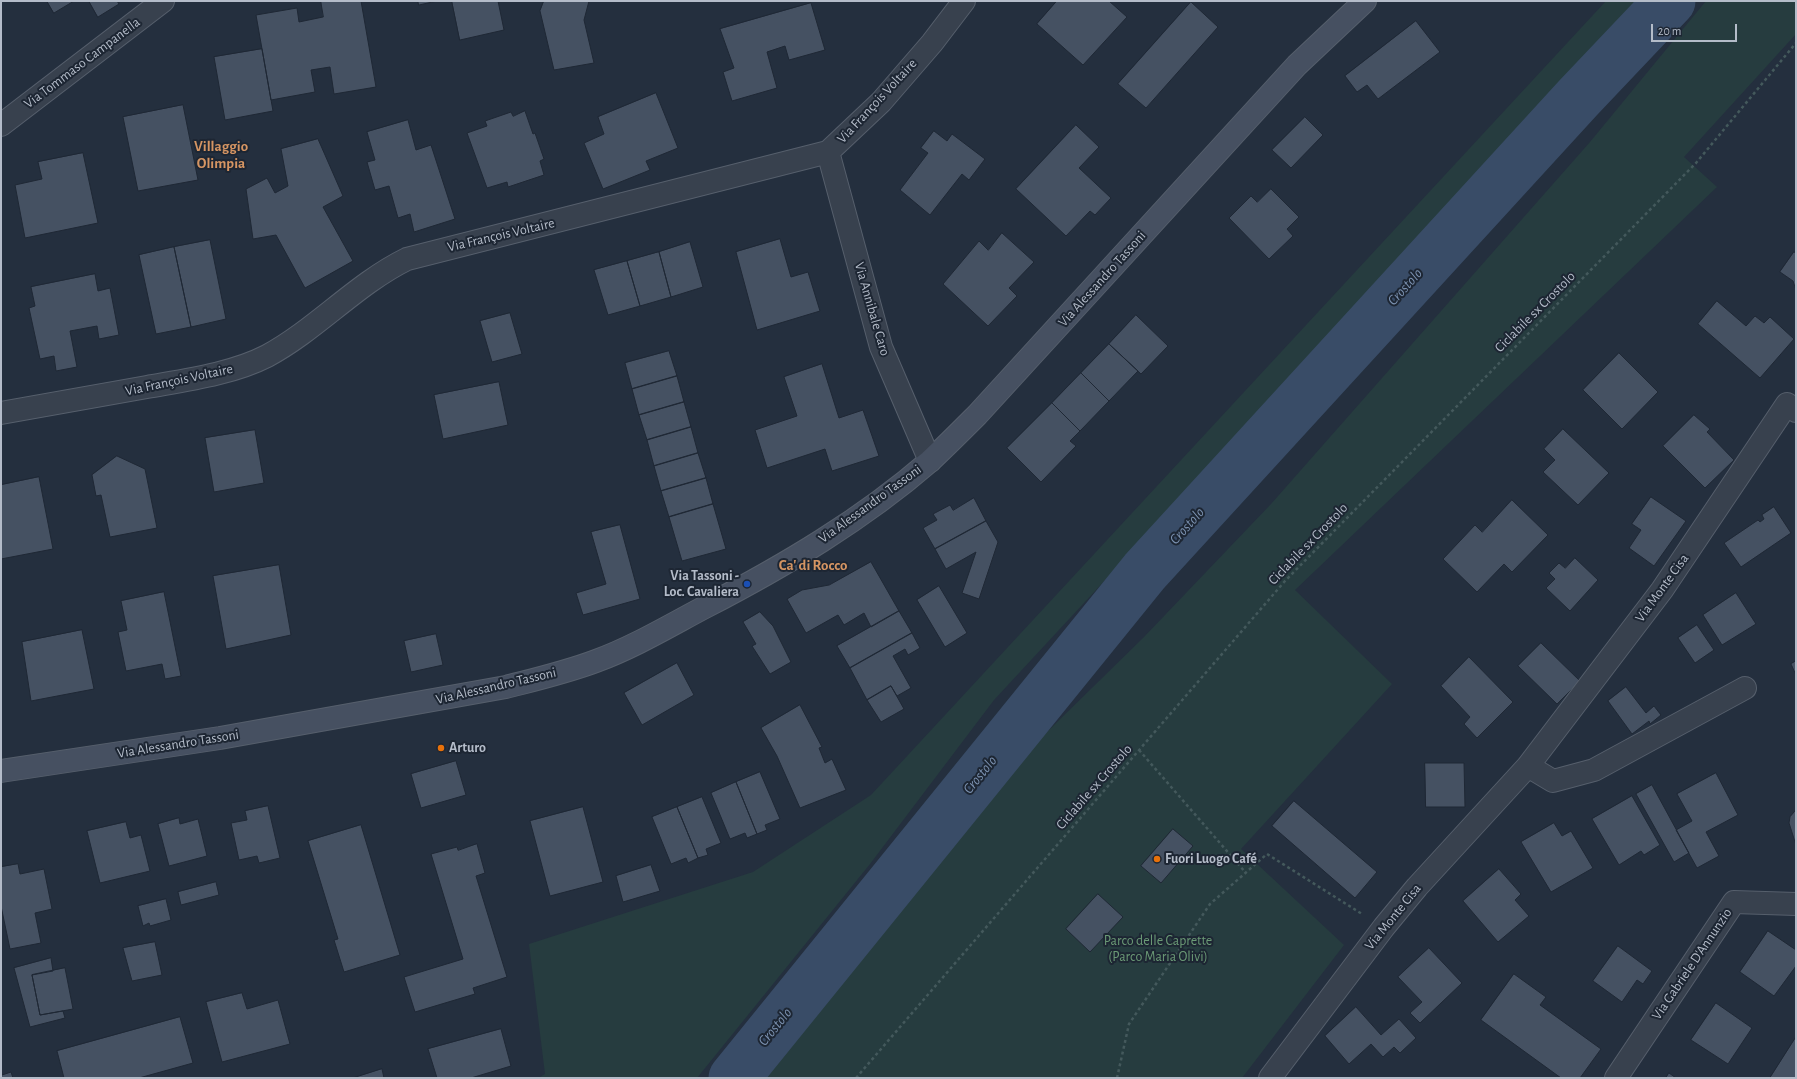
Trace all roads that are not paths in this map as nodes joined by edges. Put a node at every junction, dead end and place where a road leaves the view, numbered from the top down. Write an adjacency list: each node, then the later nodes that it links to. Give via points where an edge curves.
1 (163, 1): 4 (street, Via Tommaso Campanella)
2 (964, 1): 5 (street, Via François Voltaire, via 881,102)
3 (1365, 1): 8 (street, Via Alessandro Tassoni, via 1297,66 978,415)
4 (1, 125)
5 (828, 152): 7 (street, Via François Voltaire, via 407,259 387,269 289,343 242,366 196,379); 8 (street, Via Annibale Caro, via 881,347)
6 (1793, 401): 10 (street, Via Monte Cisa, via 1662,590)
7 (1, 413)
8 (930, 461): 11 (street, Via Alessandro Tassoni, via 838,530 786,563 629,647 596,661 506,687 220,738)
9 (1745, 688): 10 (street, via 1594,770 1553,781)
10 (1528, 766): 13 (street, Via Monte Cisa, via 1417,887)
11 (1, 771)
12 (1796, 904): 14 (street, Via Gabriele D'Annunzio, via 1734,902)
13 (1270, 1078)
14 (1616, 1078)

